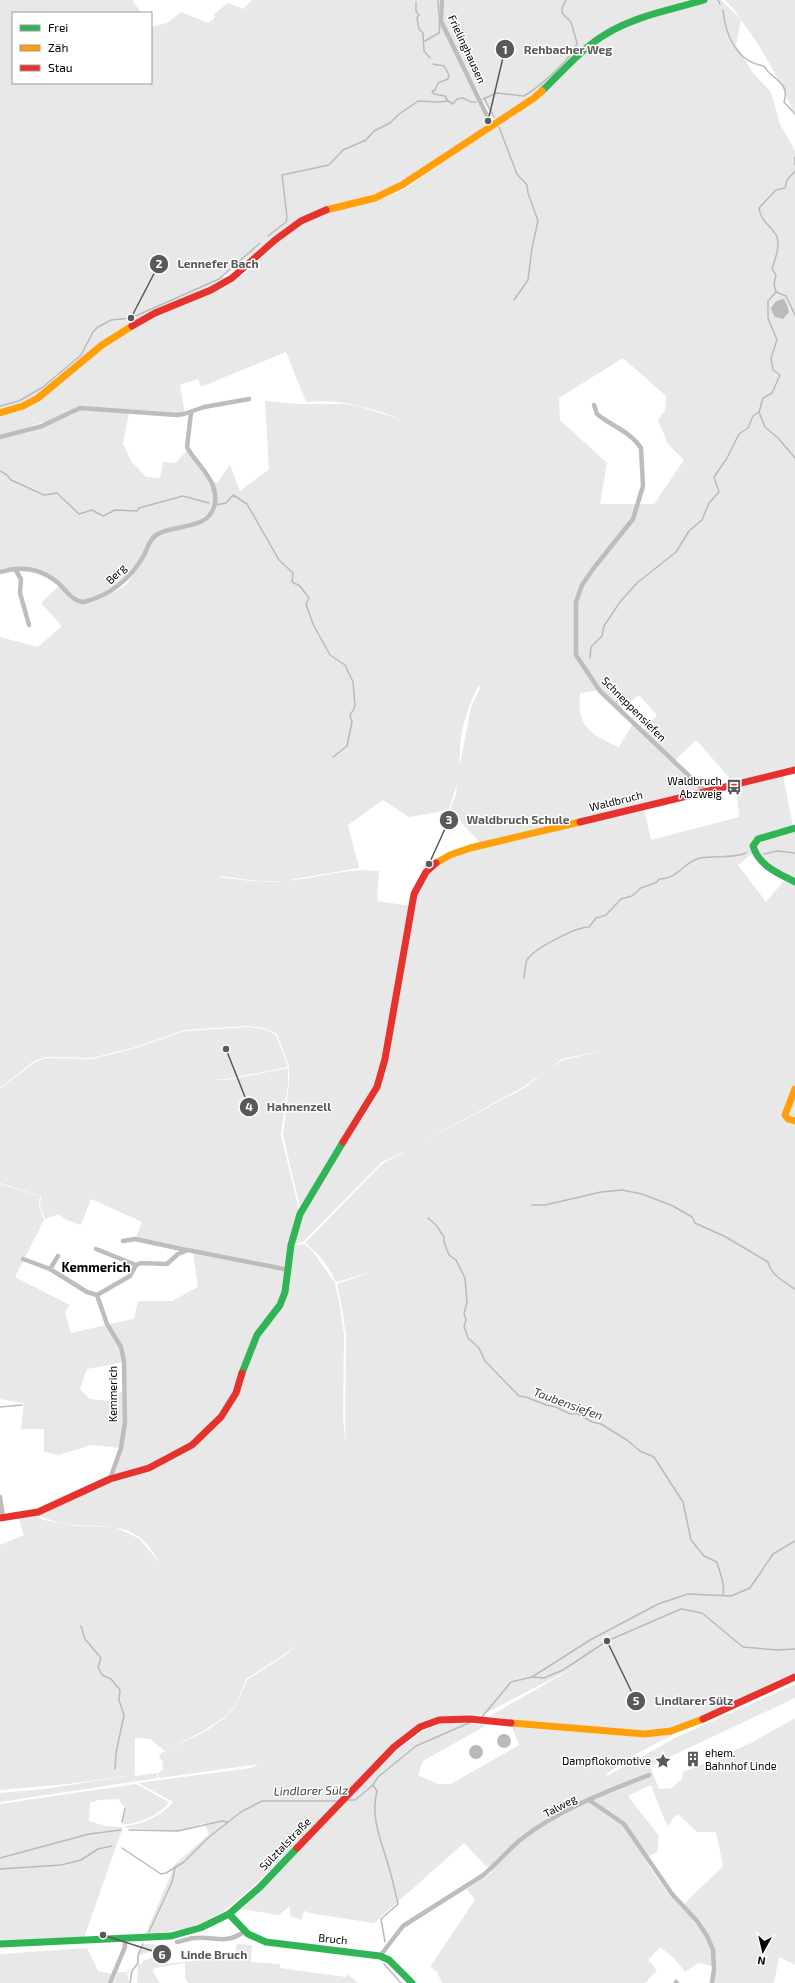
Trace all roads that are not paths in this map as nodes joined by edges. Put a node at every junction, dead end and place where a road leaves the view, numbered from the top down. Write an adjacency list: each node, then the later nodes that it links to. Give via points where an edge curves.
1 (442, 0): 3 (street, Frielinghausen, via 441,21)
2 (704, 0): 3 (main road, via 636,20 606,34 587,48 544,91)
3 (492, 126): 7 (main road, via 402,185 375,198 327,209 301,221 232,278 212,290 155,314 121,332 38,398)
4 (249, 399): 6 (street, via 204,407)
5 (594, 405): 13 (street, Schneppensiefen, via 597,414 624,431 641,448 642,486 633,519 582,585 576,602 576,655 600,690)
6 (191, 413): 8 (street, via 170,415 80,408 42,426); 9 (street, Berg, via 187,447 212,483 215,492 210,515 201,522 160,532 120,585 113,591 90,600 80,602 56,581 34,570)
7 (0, 414)
8 (0, 437)
9 (15, 569): 10 (street, Berg); 11 (street, via 21,579 20,593)
10 (0, 572)
11 (29, 625)
12 (795, 770): 13 (main road, Waldbruch)
13 (706, 792): 25 (main road, Waldbruch, via 446,855 431,867 421,879 414,894 385,1059 377,1086 300,1214)
14 (795, 828): 15 (main road, via 758,838 753,846 760,862)
15 (795, 882)
16 (795, 1090): 17 (main road, via 785,1115)
17 (795, 1122)
18 (123, 1241): 20 (street, via 135,1239)
19 (96, 1249): 23 (street)
20 (188, 1250): 23 (street, via 178,1254 167,1264 141,1263); 25 (street)
21 (58, 1256): 24 (street)
22 (23, 1259): 24 (street)
23 (136, 1266): 26 (street, via 130,1276)
24 (50, 1269): 26 (street, via 87,1292)
25 (289, 1270): 27 (main road, Waldbruch, via 280,1305 257,1335 236,1393 221,1417 203,1436 172,1456 149,1468)
26 (97, 1295): 27 (street, Kemmerich, via 107,1324 121,1346 124,1361 125,1422 121,1448)
27 (110, 1479): 29 (main road, via 46,1510)
28 (0, 1497): 29 (street)
29 (2, 1518)
30 (795, 1677): 33 (main road, Sülztalstraße, via 697,1722 671,1731 645,1734 470,1719 439,1720 420,1727 394,1747)
31 (649, 1775): 32 (street)
32 (589, 1800): 38 (street, Talweg, via 535,1830 519,1841 482,1876 416,1917 396,1933); 41 (street, Talweg, via 624,1824 672,1894 697,1921 713,1950)
33 (230, 1914): 34 (main road, Bruch); 35 (main road, Sülztalstraße, via 187,1933)
34 (244, 1932): 36 (street, via 226,1940 195,1938); 38 (main road, Bruch, via 253,1939 268,1943)
35 (125, 1940): 37 (main road, Sülztalstraße); 39 (street)
36 (177, 1942)
37 (0, 1944)
38 (380, 1956): 40 (main road, Bruch, via 394,1965)
39 (110, 1983)
40 (412, 1983)
41 (712, 1983)

